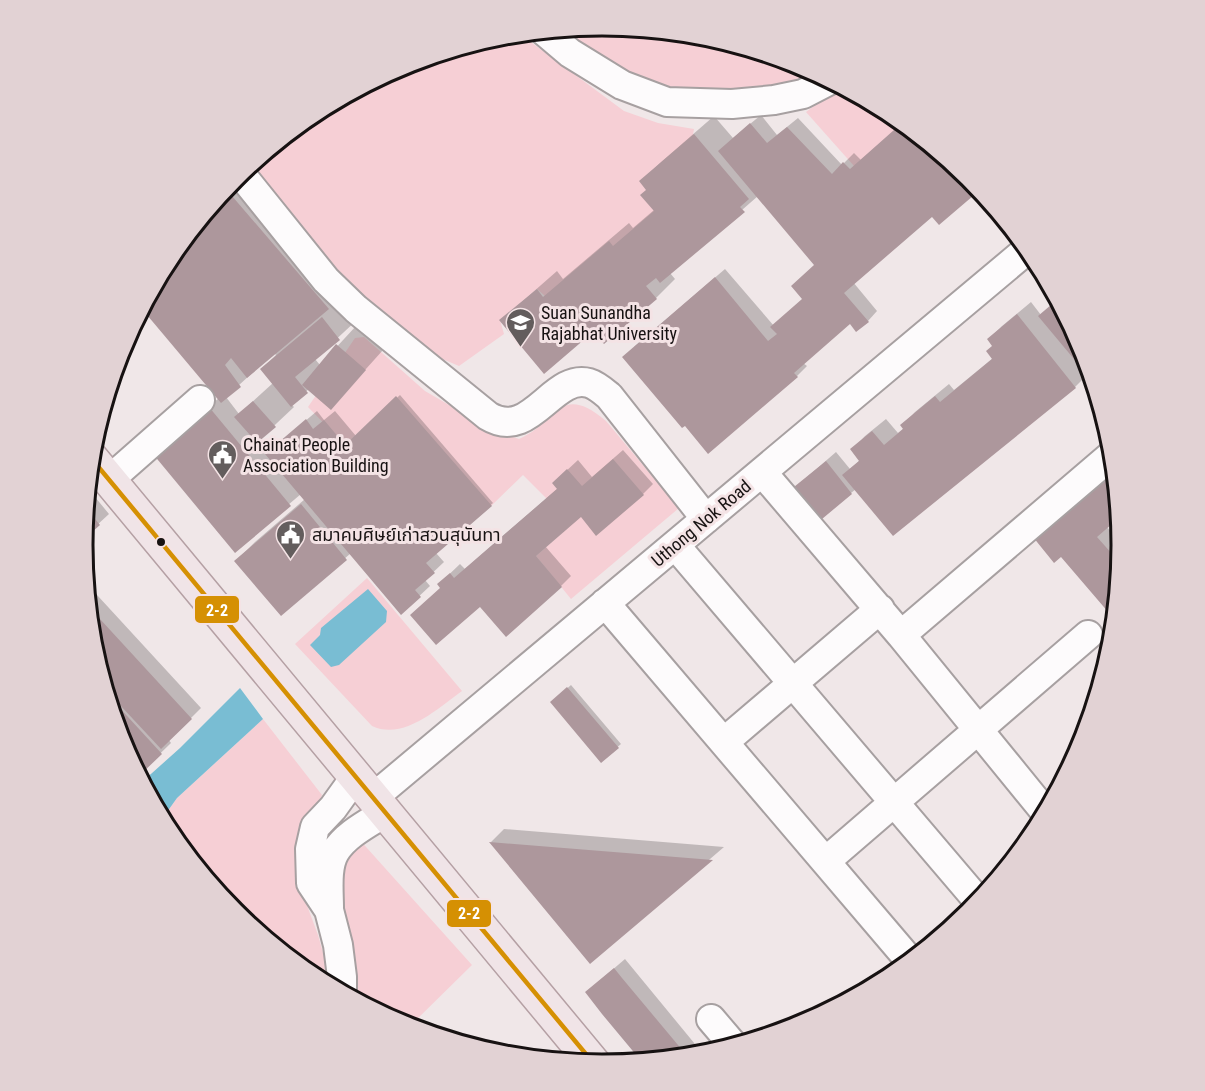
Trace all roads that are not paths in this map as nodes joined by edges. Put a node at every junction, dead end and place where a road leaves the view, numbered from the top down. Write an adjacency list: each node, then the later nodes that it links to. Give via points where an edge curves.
1 (553, 38): 2 (street, via 622,85 667,102 732,105 803,94)
2 (820, 85)
3 (246, 181): 9 (street, via 326,280 391,339 488,416 505,423 515,421 569,385 578,382 598,387)
4 (1021, 255): 8 (street, Uthong Nok Road)
5 (200, 400): 7 (street)
6 (1105, 461): 13 (street)
7 (100, 469): 18 (main road)
8 (762, 472): 9 (street, Uthong Nok Road); 12 (street)
9 (706, 519): 10 (street, Uthong Nok Road)
10 (675, 545): 11 (street, Uthong Nok Road); 15 (street)
11 (605, 603): 17 (street); 18 (street, Uthong Nok Road)
12 (880, 609): 13 (street); 15 (street)
13 (901, 635): 16 (street)
14 (1088, 635): 16 (street)
15 (794, 684): 17 (street); 19 (street)
16 (979, 729): 19 (street); 20 (street)
17 (724, 742): 21 (street)
18 (372, 795): 23 (street, via 353,833 335,852); 23 (street, via 333,808 315,827 311,883); 28 (main road)
19 (894, 802): 21 (street); 22 (street)
20 (1040, 806)
21 (825, 861): 24 (street)
22 (974, 895)
23 (329, 910): 25 (street)
24 (905, 955)
25 (342, 983)
26 (711, 1019): 27 (street)
27 (728, 1039)
28 (583, 1054)

